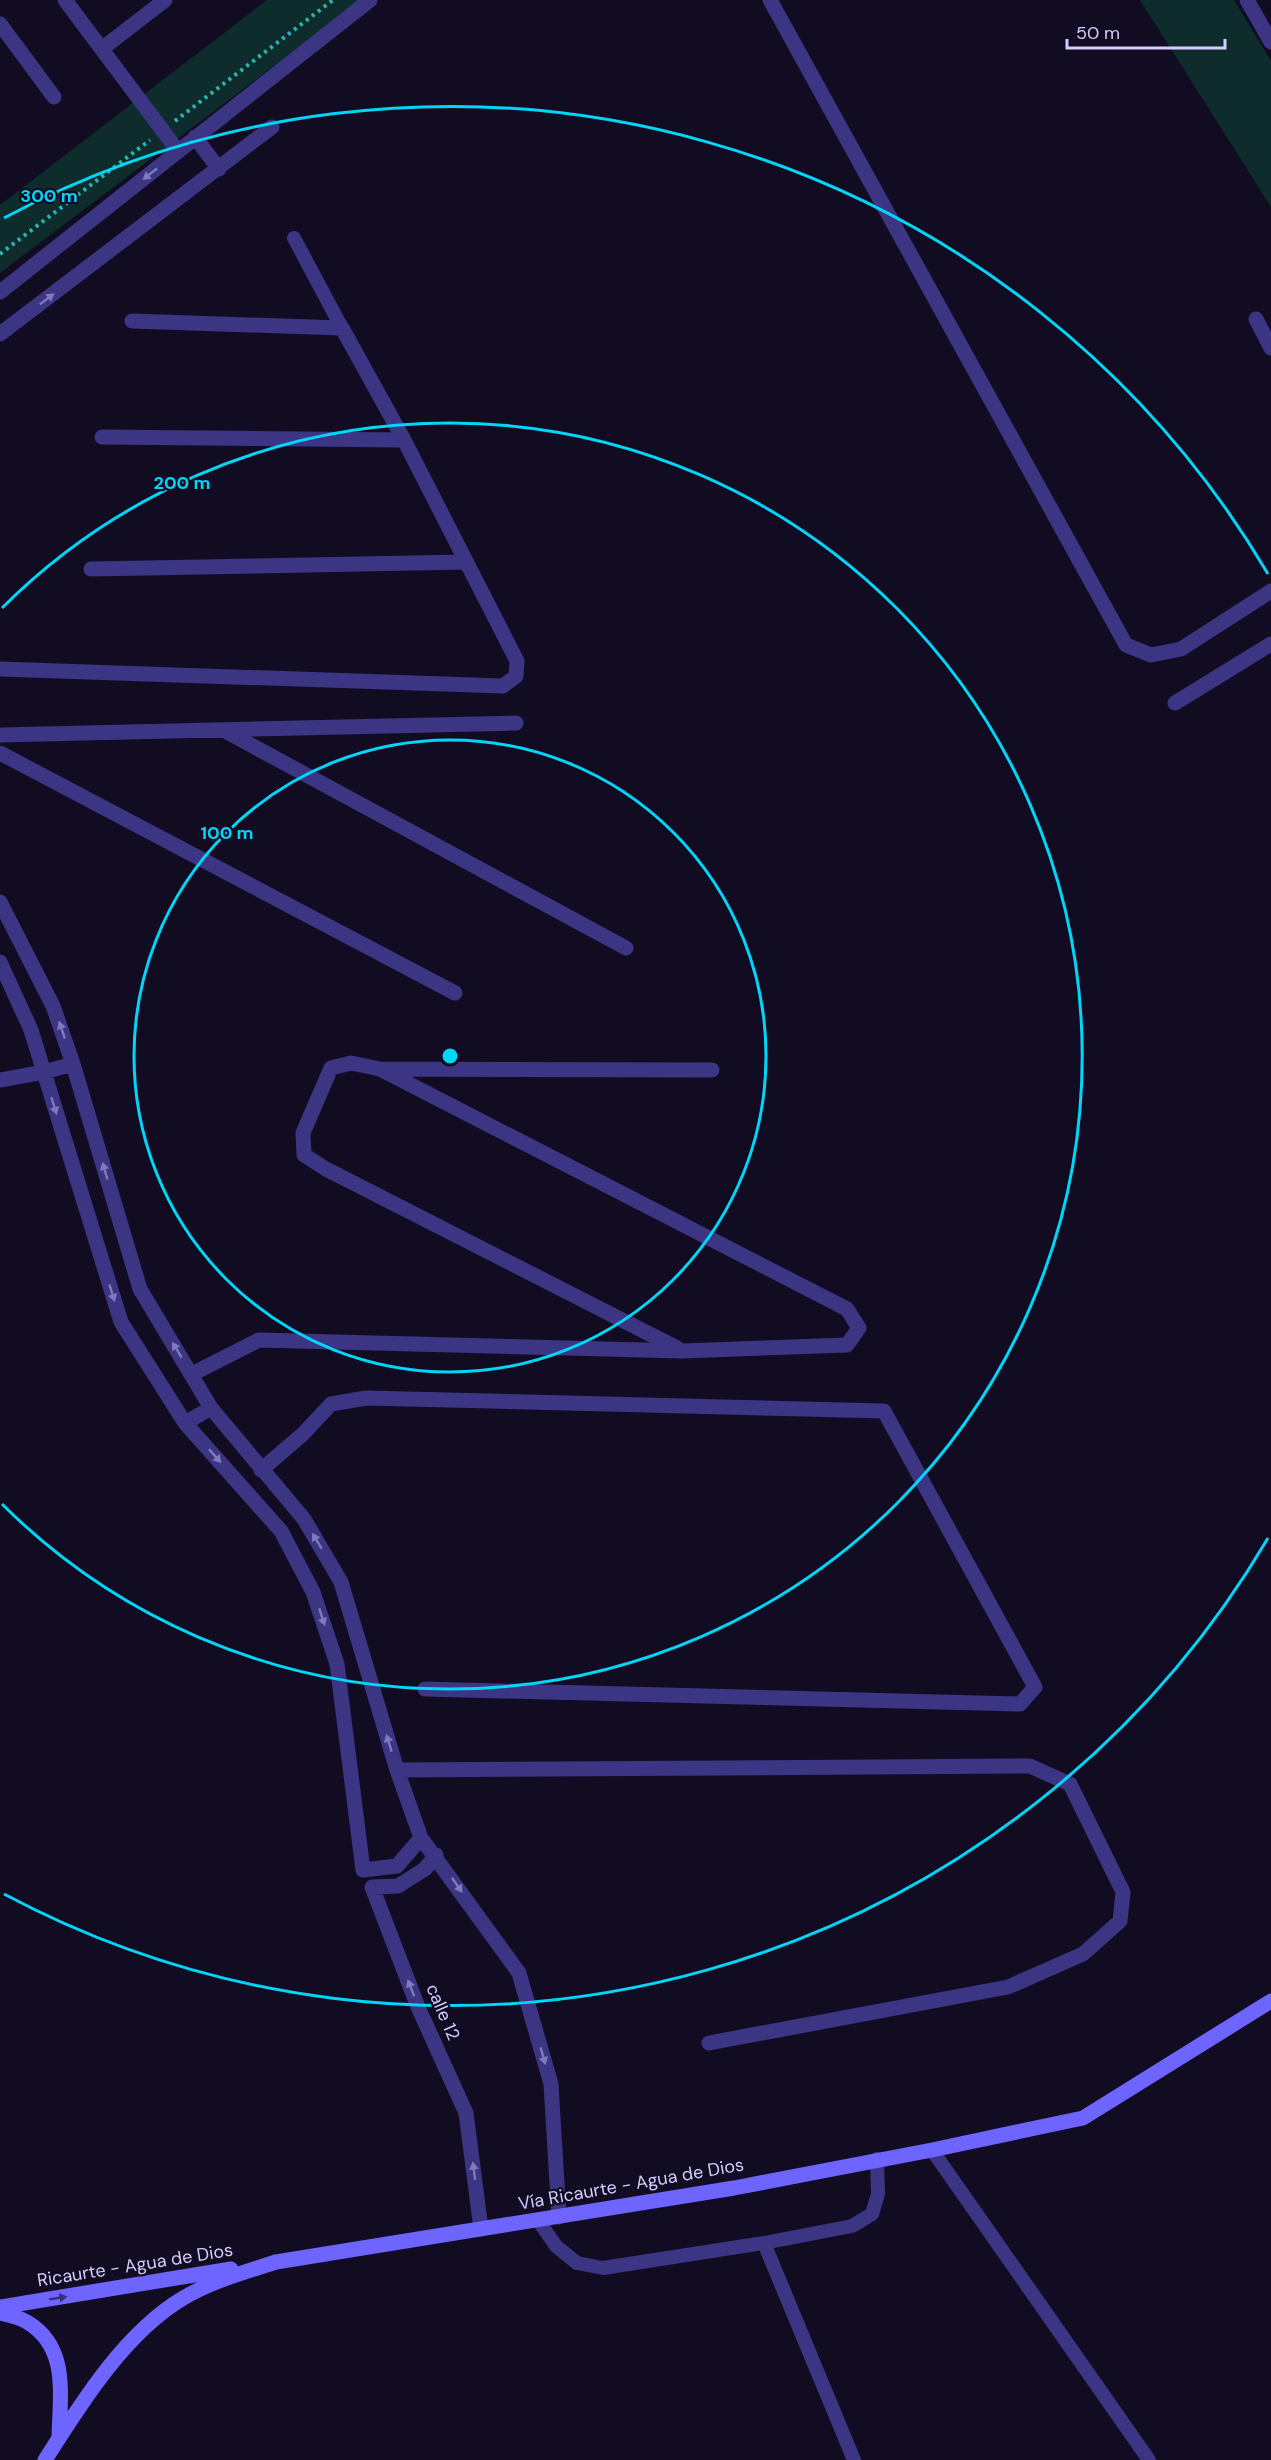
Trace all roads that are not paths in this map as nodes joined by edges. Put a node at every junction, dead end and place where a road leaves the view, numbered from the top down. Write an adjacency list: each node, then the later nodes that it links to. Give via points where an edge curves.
1 (66, 0): 8 (street)
2 (165, 0): 8 (street)
3 (370, 0): 11 (street)
4 (770, 0): 25 (street, via 1126,645 1151,655 1181,649)
5 (1246, 0): 7 (street)
6 (0, 24): 9 (street)
7 (1271, 42)
8 (103, 48): 12 (street)
9 (54, 97)
10 (272, 127): 13 (street)
11 (195, 137): 12 (street); 13 (street)
12 (178, 151): 15 (street, one-way to 15)
13 (219, 169): 19 (street, one-way to 13)
14 (294, 238): 18 (lane)
15 (0, 292)
16 (1256, 319): 20 (street)
17 (132, 321): 18 (street)
18 (342, 328): 22 (street)
19 (0, 334)
20 (1271, 348)
21 (102, 437): 22 (street)
22 (404, 440): 23 (street)
23 (466, 562): 24 (street); 27 (street, via 517,661 516,676 503,686)
24 (91, 569)
25 (1271, 591)
26 (1271, 644): 28 (street)
27 (0, 669)
28 (1175, 703)
29 (516, 723): 30 (street)
30 (225, 730): 31 (street); 34 (street)
31 (0, 735)
32 (0, 753): 36 (street)
33 (0, 902): 37 (street, one-way to 33, via 53,1006)
34 (626, 948)
35 (0, 962): 40 (street, via 32,1030)
36 (455, 993)
37 (73, 1064): 40 (street); 43 (street, one-way to 37, via 140,1289)
38 (380, 1068): 39 (street); 42 (street, via 351,1063 331,1068 303,1133 304,1155); 42 (street, via 847,1309 859,1328 847,1345)
39 (712, 1070)
40 (44, 1072): 41 (street); 45 (street, one-way to 45, via 120,1322)
41 (0, 1080)
42 (682, 1351): 43 (street, via 259,1340)
43 (192, 1374): 44 (street)
44 (211, 1408): 45 (street); 46 (street)
45 (185, 1423): 48 (street, one-way to 48)
46 (261, 1470): 47 (street); 49 (street, via 331,1404 366,1398 884,1411 1035,1687 1020,1704)
47 (304, 1519): 48 (street); 50 (street, one-way to 47, via 341,1582)
48 (281, 1531): 51 (street, one-way to 51, via 313,1592 337,1664 363,1870 397,1866)
49 (424, 1689)
50 (397, 1770): 51 (street); 54 (street, via 1030,1766 1070,1784 1123,1892 1120,1921 1083,1954 1008,1987)
51 (421, 1838): 52 (street)
52 (436, 1855): 57 (street, one-way to 57, via 519,1973 551,2084); 59 (street, calle 12, one-way to 52, via 466,2113 418,2007 372,1887 398,1886 425,1869)
53 (1271, 2001): 55 (street, Vía Ricaurte - Agua de Dios, via 1083,2118)
54 (710, 2043)
55 (932, 2150): 56 (street, Vía Ricaurte - Agua de Dios); 67 (lane)
56 (877, 2159): 57 (street, Vía Ricaurte - Agua de Dios); 60 (lane, via 878,2194 872,2214 852,2226)
57 (559, 2217): 58 (street, Vía Ricaurte - Agua de Dios)
58 (538, 2220): 59 (street, Vía Ricaurte - Agua de Dios); 60 (lane, via 556,2246 577,2263 603,2268)
59 (481, 2229): 61 (street, Vía Ricaurte - Agua de Dios)
60 (764, 2242): 66 (lane)
61 (276, 2262): 62 (street, Ricaurte - Agua de Dios, one-way to 61); 64 (street, Vía Ricaurte - Agua de Dios, via 209,2285 166,2310 123,2349)
62 (0, 2307)
63 (0, 2313): 64 (street, via 26,2321 50,2341 61,2372)
64 (59, 2437): 65 (street, Vía Ricaurte - Agua de Dios)
65 (45, 2460)
66 (855, 2460)
67 (1149, 2460)

